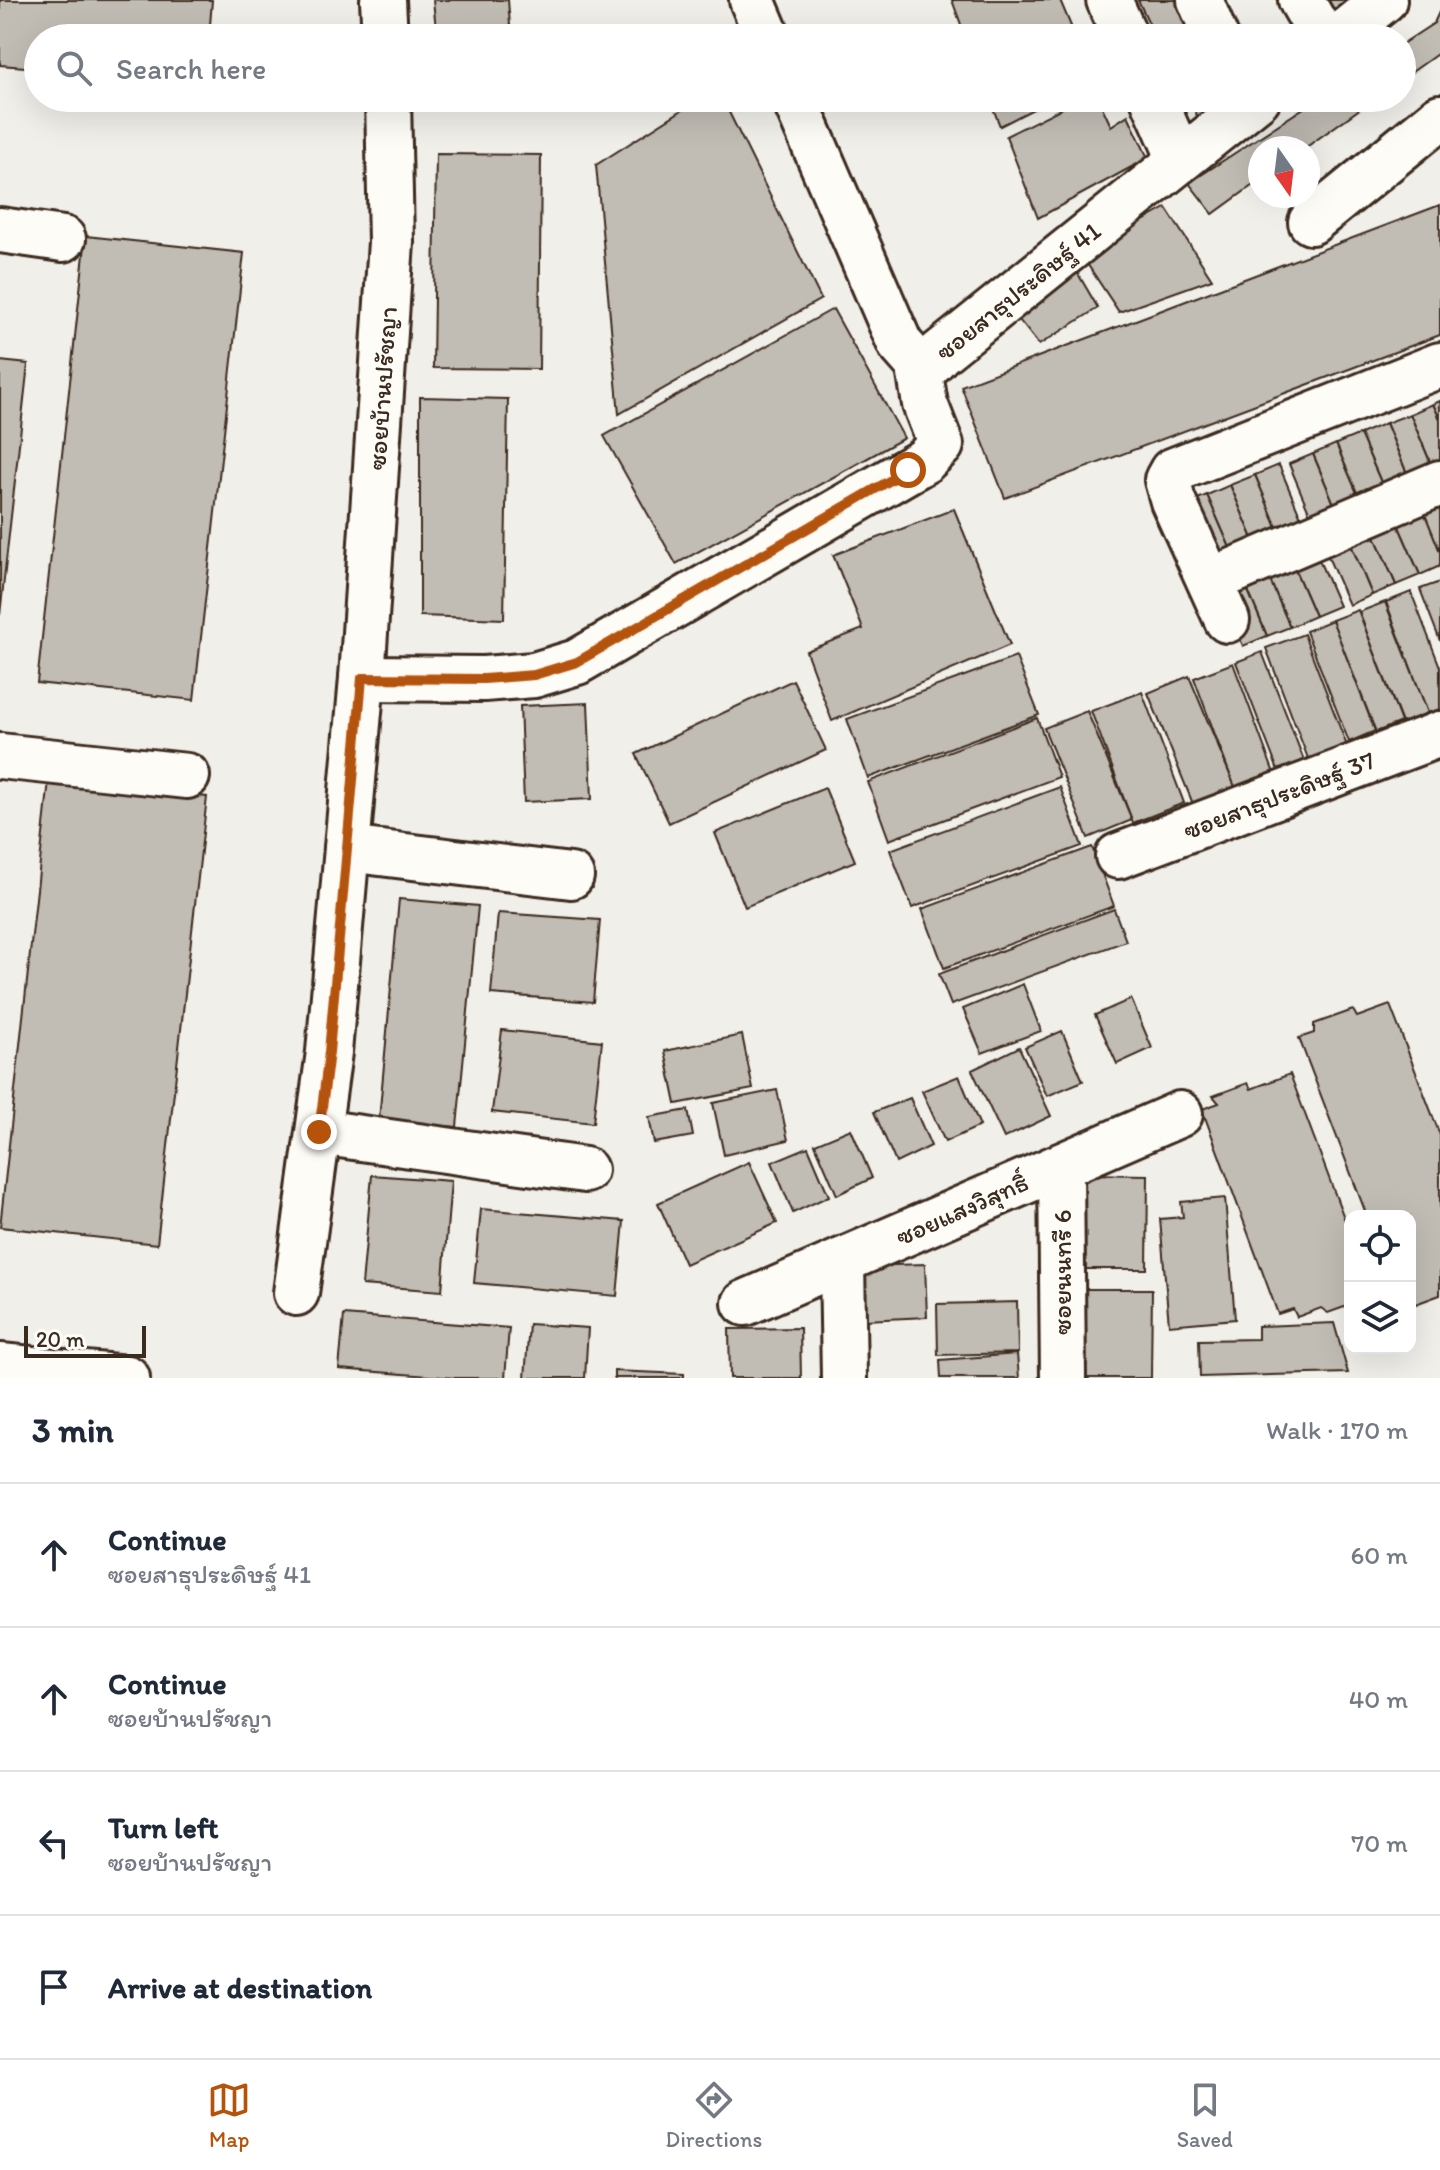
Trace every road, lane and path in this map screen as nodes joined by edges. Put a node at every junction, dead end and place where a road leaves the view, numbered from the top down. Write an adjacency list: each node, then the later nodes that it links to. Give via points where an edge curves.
1 (383, 0): 7 (street)
2 (752, 0): 8 (street)
3 (1109, 0): 9 (street)
4 (1200, 0): 10 (street)
5 (1301, 0): 11 (street)
6 (1378, 2): 12 (street)
7 (384, 24)
8 (762, 24)
9 (1120, 24)
10 (1210, 24)
11 (1315, 24)
12 (1353, 24)
13 (388, 112): 25 (street, ซอยบ้านปรัชญา, via 391,242)
14 (800, 112): 23 (street, via 900,344)
15 (1159, 112): 18 (street)
16 (1236, 112): 18 (street, ซอยสาธุประดิษฐ์ 41)
17 (1440, 117): 19 (street)
18 (1180, 159): 23 (street, ซอยสาธุประดิษฐ์ 41)
19 (1311, 222)
20 (0, 230): 21 (street)
21 (63, 239)
22 (1440, 365): 24 (street, via 1172,471 1167,480 1218,600)
23 (923, 370): 25 (street, ซอยสาธุประดิษฐ์ 41, via 925,404 941,445 924,461 605,647 534,675)
24 (1440, 483)
25 (362, 678): 29 (street, ซอยบ้านปรัชญา)
26 (1440, 734): 30 (street, ซอยสาธุประดิษฐ์ 37)
27 (0, 756): 28 (street)
28 (187, 776)
29 (347, 849): 31 (street); 33 (street, ซอยบ้านปรัชญา)
30 (1118, 856)
31 (571, 876)
32 (1180, 1114): 34 (street, ซอยแสงวิสุทธิ์)
33 (319, 1132): 35 (street); 37 (street, ซอยบ้านปรัชญา)
34 (1061, 1166): 36 (street, ซอยแสงวิสุทธิ์); 42 (street, ซอยนนทรี 6)
35 (585, 1170)
36 (842, 1261): 38 (street, ซอยแสงวิสุทธิ์); 41 (street)
37 (296, 1293)
38 (745, 1303)
39 (0, 1366): 40 (street)
40 (127, 1378)
41 (844, 1378)
42 (1063, 1378)

